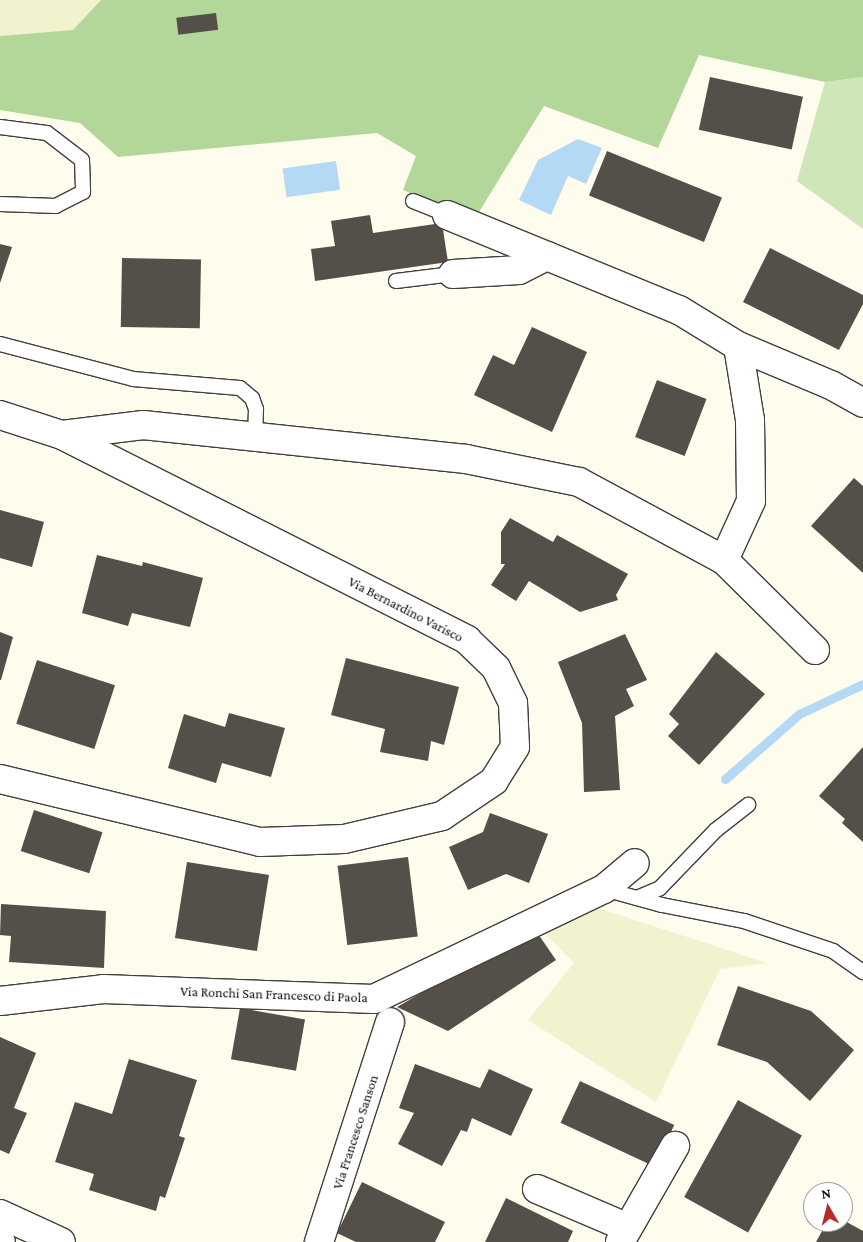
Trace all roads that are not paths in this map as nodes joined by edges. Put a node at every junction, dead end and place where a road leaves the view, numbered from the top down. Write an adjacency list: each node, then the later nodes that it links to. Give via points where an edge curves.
1 (0, 127): 3 (lane, via 47,133 82,160 83,192 56,206)
2 (413, 202): 4 (lane)
3 (0, 204)
4 (446, 214): 5 (street)
5 (547, 256): 6 (street, via 519,270); 9 (street, via 679,310)
6 (453, 274): 7 (lane)
7 (396, 281)
8 (0, 344): 13 (lane, via 132,379 240,388 252,398 256,409)
9 (738, 346): 10 (street, via 831,385); 14 (street, via 750,420 750,501)
10 (863, 404)
11 (0, 415): 12 (street, Via Bernardino Varisco)
12 (62, 435): 13 (street, Via Bernardino Varisco, via 143,425); 16 (street, Via Bernardino Varisco, via 468,640 496,668 513,703 515,747 494,781 442,816 344,839 260,842)
13 (255, 437): 14 (street, Via Bernardino Varisco, via 466,459 579,482)
14 (724, 560): 15 (street, Via Bernardino Varisco)
15 (815, 650)
16 (0, 779)
17 (748, 805): 20 (lane, via 716,830 660,888)
18 (635, 863): 19 (street, Via Ronchi San Francesco di Paola)
19 (604, 888): 20 (lane); 22 (street, Via Ronchi San Francesco di Paola, via 374,999 104,989)
20 (637, 898): 21 (lane, via 744,921 833,951)
21 (863, 972)
22 (0, 1001)
23 (390, 1022): 29 (street, Via Francesco Sanson)
24 (675, 1146): 27 (street)
25 (537, 1189): 27 (street)
26 (0, 1214): 28 (street)
27 (623, 1234)
28 (61, 1242)
29 (319, 1242)

